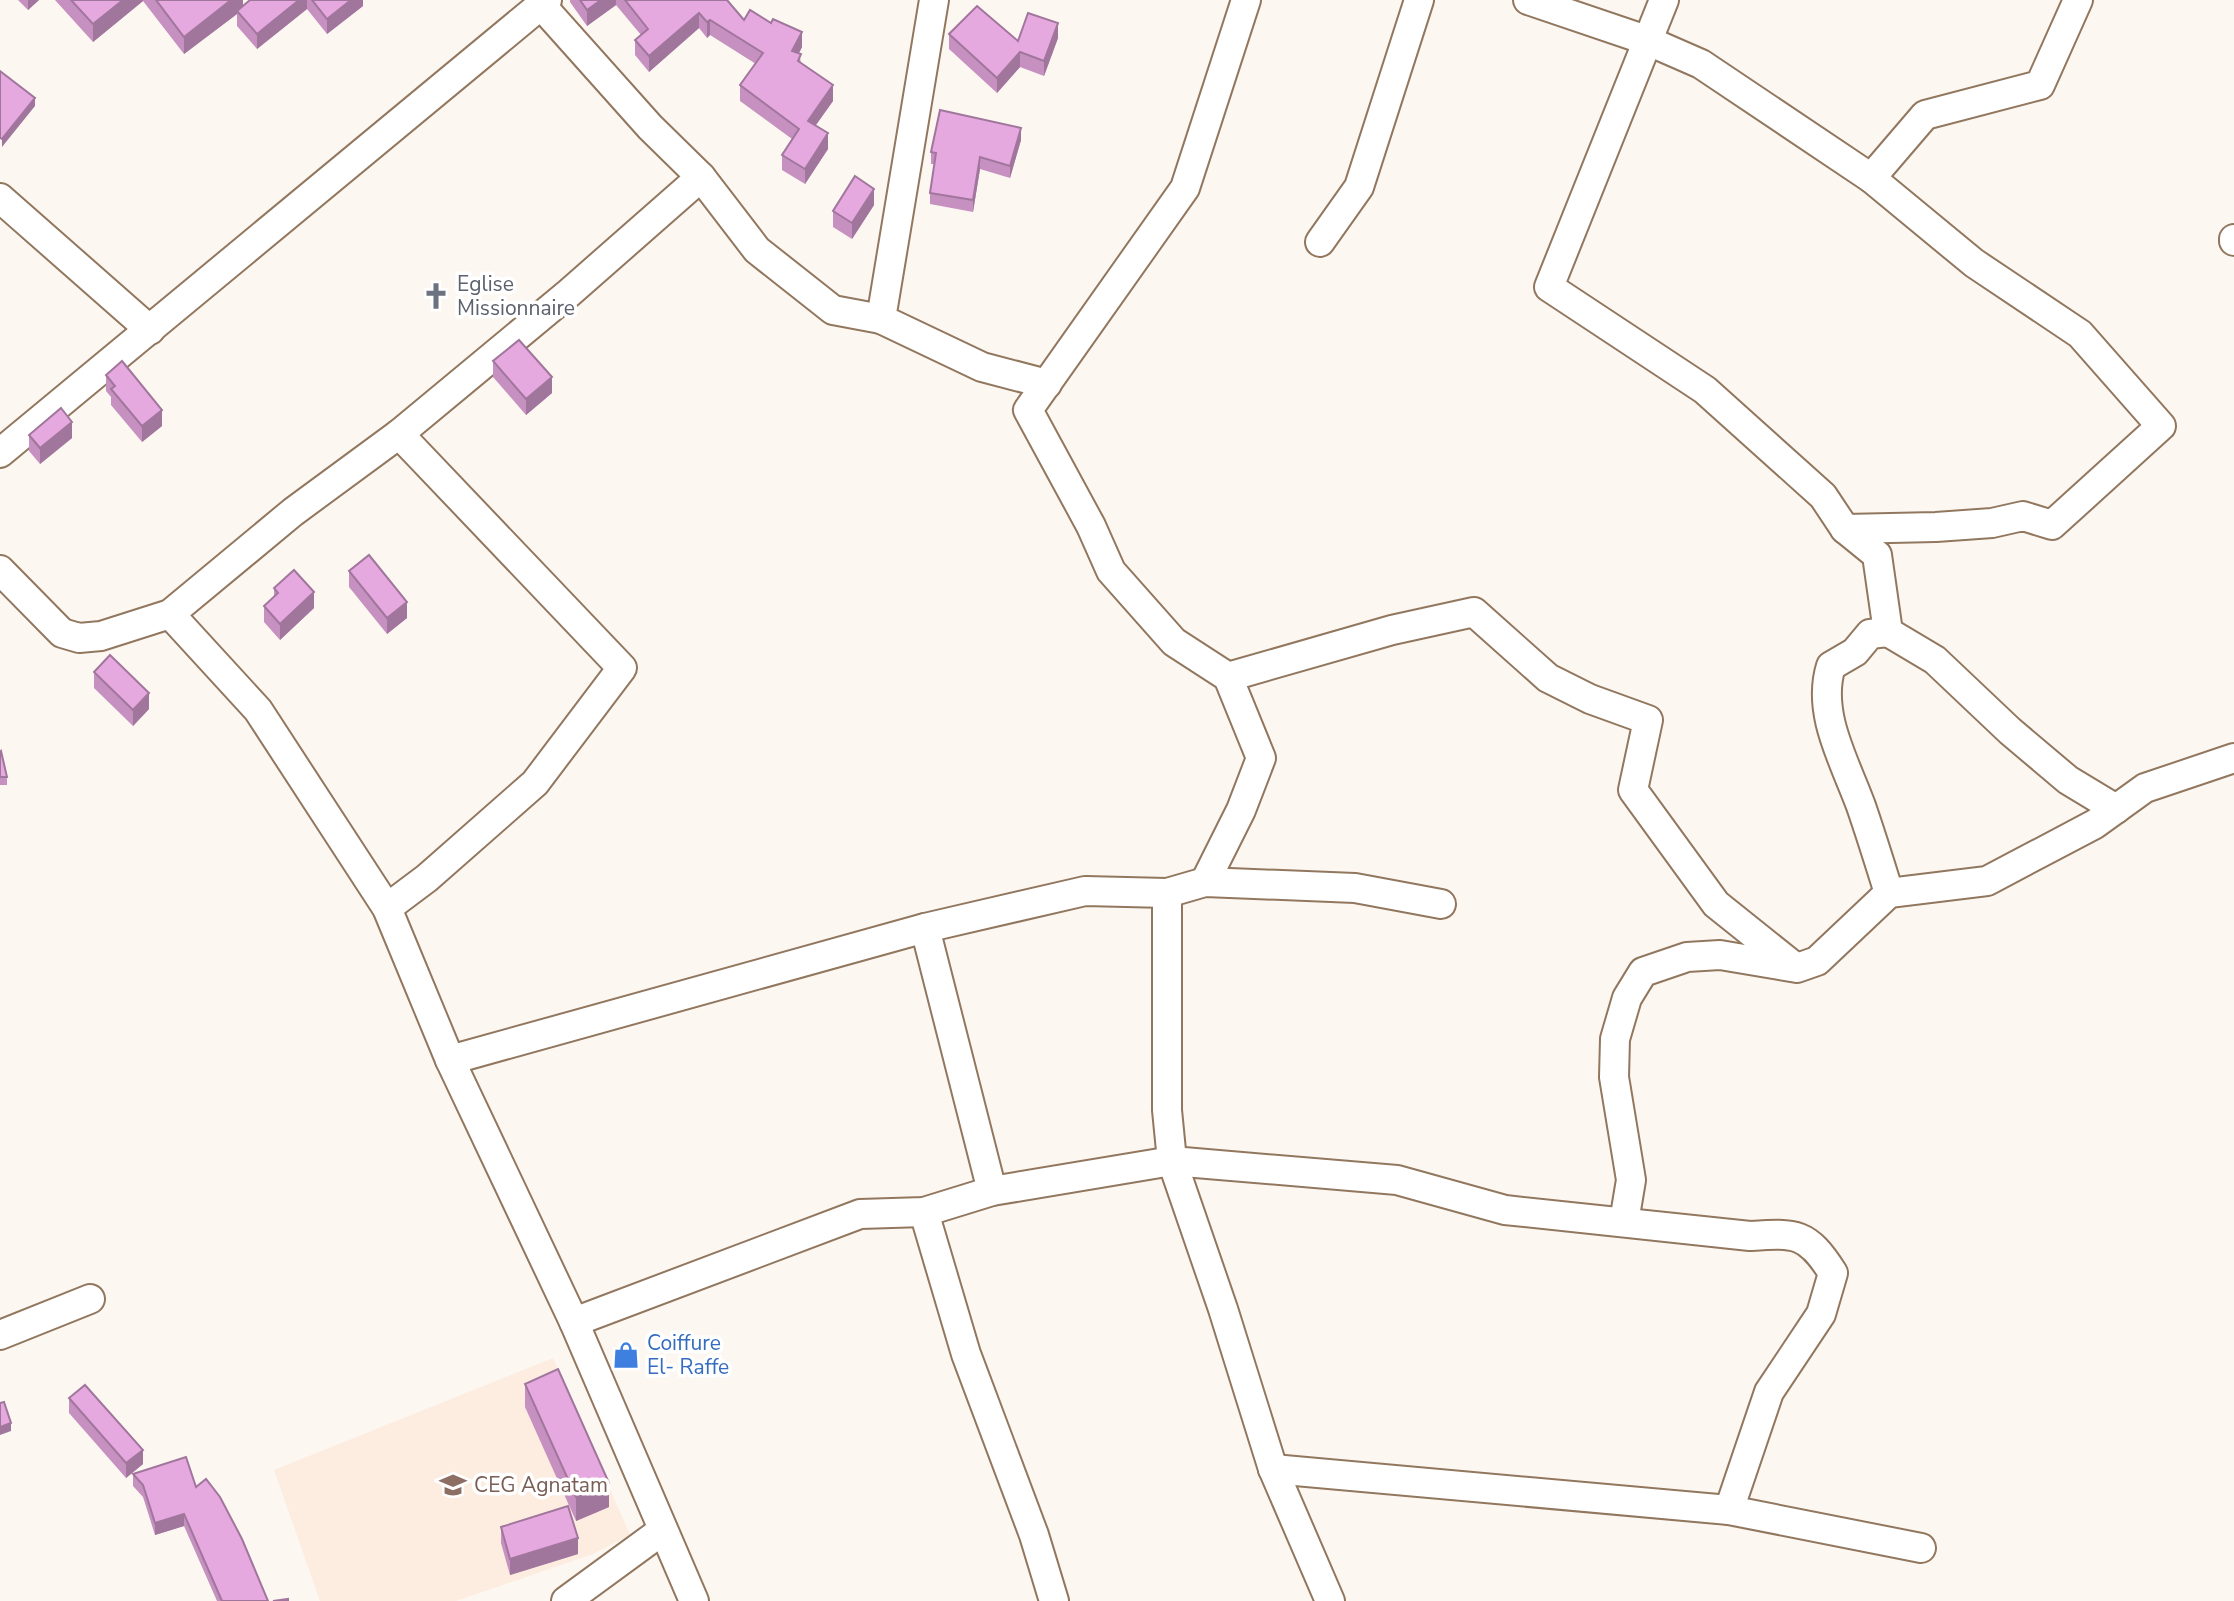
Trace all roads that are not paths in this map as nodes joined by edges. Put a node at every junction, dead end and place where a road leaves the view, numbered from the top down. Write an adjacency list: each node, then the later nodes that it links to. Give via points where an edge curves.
1 (934, 0): 13 (street)
2 (1246, 0): 15 (street, via 1185,188)
3 (1419, 0): 12 (street, via 1359,187)
4 (1528, 0): 8 (street)
5 (1664, 0): 8 (street)
6 (2078, 0): 10 (street, via 2040,85 1926,115)
7 (544, 2): 9 (street, via 650,127); 14 (street)
8 (1646, 40): 10 (street, via 1701,64); 18 (street, via 1549,287 1705,390 1823,496)
9 (701, 177): 13 (street, via 757,250 833,310); 16 (street)
10 (1871, 178): 18 (street, via 1973,263 2080,334 2161,426 2052,525 2023,516 1992,523)
11 (0, 198): 14 (street)
12 (1320, 242)
13 (881, 319): 15 (street, via 982,367)
14 (150, 330): 17 (street)
15 (1047, 384): 22 (street, via 1028,410 1111,571 1174,642)
16 (398, 434): 20 (street, via 293,512); 29 (street, via 622,668 535,783 427,878)
17 (0, 453)
18 (1844, 529): 21 (street, via 1877,555)
19 (0, 570): 20 (street, via 62,633 101,636)
20 (170, 614): 29 (street, via 258,710)
21 (1888, 632): 24 (street, via 1935,660 2068,780); 27 (street, via 1870,634 1855,652 1831,666 1825,685 1836,747)
22 (1228, 677): 25 (street, via 1261,758); 31 (street, via 1392,630 1474,612 1548,678 1648,720 1633,790 1716,904)
23 (2234, 758): 24 (street, via 2145,788)
24 (2116, 809): 27 (street, via 1987,881)
25 (1205, 882): 26 (street); 28 (street, via 1355,888)
26 (1167, 893): 30 (street, via 1085,891); 33 (street, via 1167,1110)
27 (1889, 893): 31 (street, via 1817,961)
28 (1441, 904)
29 (396, 928): 32 (street)
30 (925, 928): 32 (street); 34 (street)
31 (1797, 968): 36 (street, via 1720,955 1688,957 1643,972 1627,998 1615,1039 1614,1077 1631,1180)
32 (450, 1060): 38 (street)
33 (1172, 1161): 34 (street); 36 (street, via 1397,1180 1505,1210); 40 (street)
34 (992, 1191): 35 (street)
35 (924, 1212): 38 (street, via 860,1214); 46 (street, via 966,1354)
36 (1624, 1222): 41 (street, via 1750,1236 1791,1233 1817,1248 1833,1273 1821,1314 1769,1392)
37 (90, 1299): 39 (street)
38 (574, 1322): 42 (street)
39 (0, 1335)
40 (1273, 1469): 41 (street); 47 (street)
41 (1729, 1510): 43 (street)
42 (663, 1530): 44 (street); 45 (street)
43 (1921, 1548)
44 (566, 1601)
45 (694, 1601)
46 (1054, 1601)
47 (1330, 1601)

